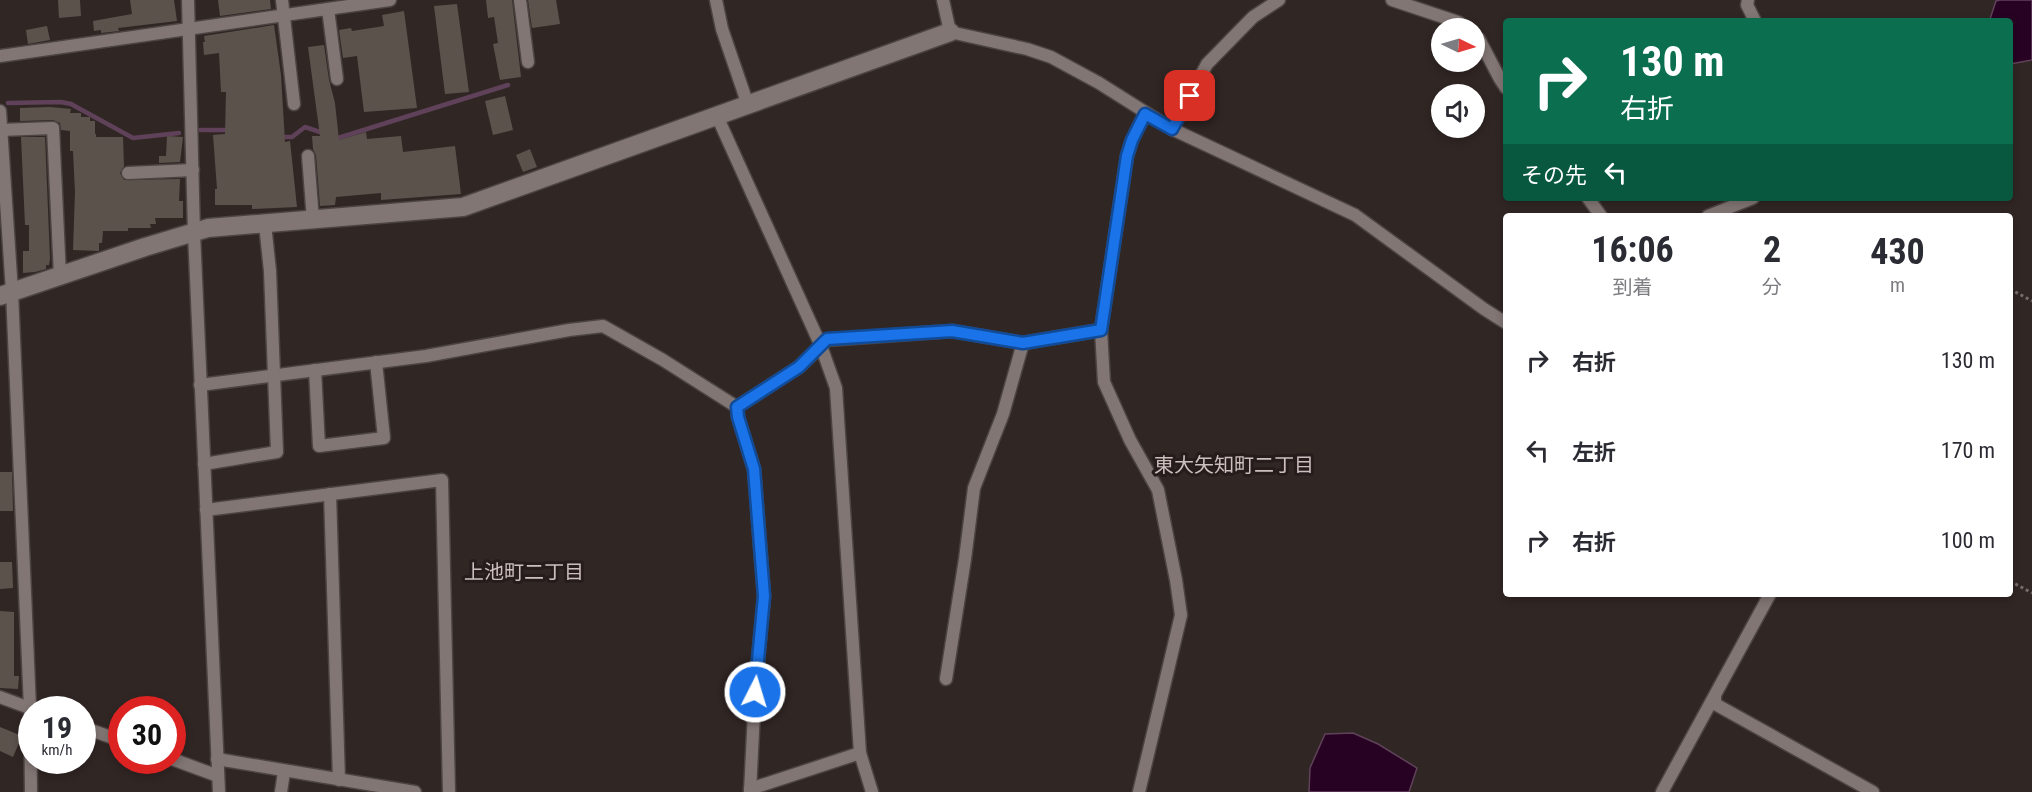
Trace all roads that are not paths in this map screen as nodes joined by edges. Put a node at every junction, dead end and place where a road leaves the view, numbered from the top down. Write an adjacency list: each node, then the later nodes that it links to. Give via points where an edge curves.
1 (188, 0): 14 (street)
2 (282, 0): 11 (street)
3 (390, 0): 10 (street)
4 (520, 0): 18 (street)
5 (716, 0): 22 (street)
6 (944, 0): 15 (street)
7 (1279, 0): 26 (street, via 1253,17 1207,64)
8 (1392, 0): 12 (street)
9 (1748, 0): 13 (street)
10 (328, 9): 11 (street); 19 (street)
11 (284, 15): 14 (street); 21 (street)
12 (1446, 18)
13 (1754, 18)
14 (190, 28): 17 (street); 30 (street)
15 (950, 32): 22 (street); 24 (street, via 1051,57)
16 (1485, 51): 20 (street)
17 (0, 56)
18 (528, 62)
19 (338, 79)
20 (1503, 84)
21 (294, 104)
22 (748, 105): 25 (street)
23 (0, 111): 27 (street)
24 (1145, 114): 26 (street); 40 (street, via 1127,156)
25 (717, 116): 34 (street, via 463,207); 42 (street)
26 (1172, 129): 39 (street, via 1355,215)
27 (0, 130): 29 (street); 37 (street, via 53,128)
28 (308, 156): 34 (street)
29 (2, 163): 38 (street)
30 (193, 170): 31 (street); 36 (street)
31 (128, 173)
32 (1745, 201): 33 (street)
33 (1715, 213)
34 (313, 220): 35 (street)
35 (265, 224): 36 (street, via 208,228); 45 (street)
36 (194, 233): 37 (street); 46 (street)
37 (60, 276): 38 (street)
38 (6, 294): 53 (street)
39 (1503, 321)
40 (1101, 330): 41 (street); 71 (street, via 1104,382 1158,490 1180,615)
41 (1023, 343): 42 (street, via 952,331 827,339); 52 (street, via 1001,420 974,488)
42 (821, 346): 47 (street, via 799,367); 57 (street, via 836,388)
43 (376, 362): 44 (street); 44 (street, via 384,438 319,446); 47 (street, via 603,326)
44 (315, 370): 45 (street)
45 (274, 375): 46 (street); 48 (street, via 277,452)
46 (200, 385): 48 (street)
47 (737, 407): 64 (street, via 754,469 764,596)
48 (204, 464): 50 (street)
49 (330, 494): 50 (street); 63 (street); 69 (street, via 442,480)
50 (206, 510): 58 (street)
51 (1765, 597): 54 (street)
52 (946, 679)
53 (31, 696)
54 (1715, 697): 72 (street); 73 (street, via 1715,704)
55 (0, 698): 56 (street)
56 (18, 704)
57 (860, 753): 64 (street); 70 (street)
58 (217, 759): 60 (street); 62 (street)
59 (186, 764): 62 (street)
60 (284, 771): 63 (street); 67 (street)
61 (31, 774): 65 (street)
62 (218, 776): 66 (street)
63 (339, 780): 68 (street)
64 (750, 791)
65 (31, 792)
66 (219, 792)
67 (281, 792)
68 (415, 792)
69 (449, 792)
70 (872, 792)
71 (1139, 792)
72 (1662, 792)
73 (1873, 792)

